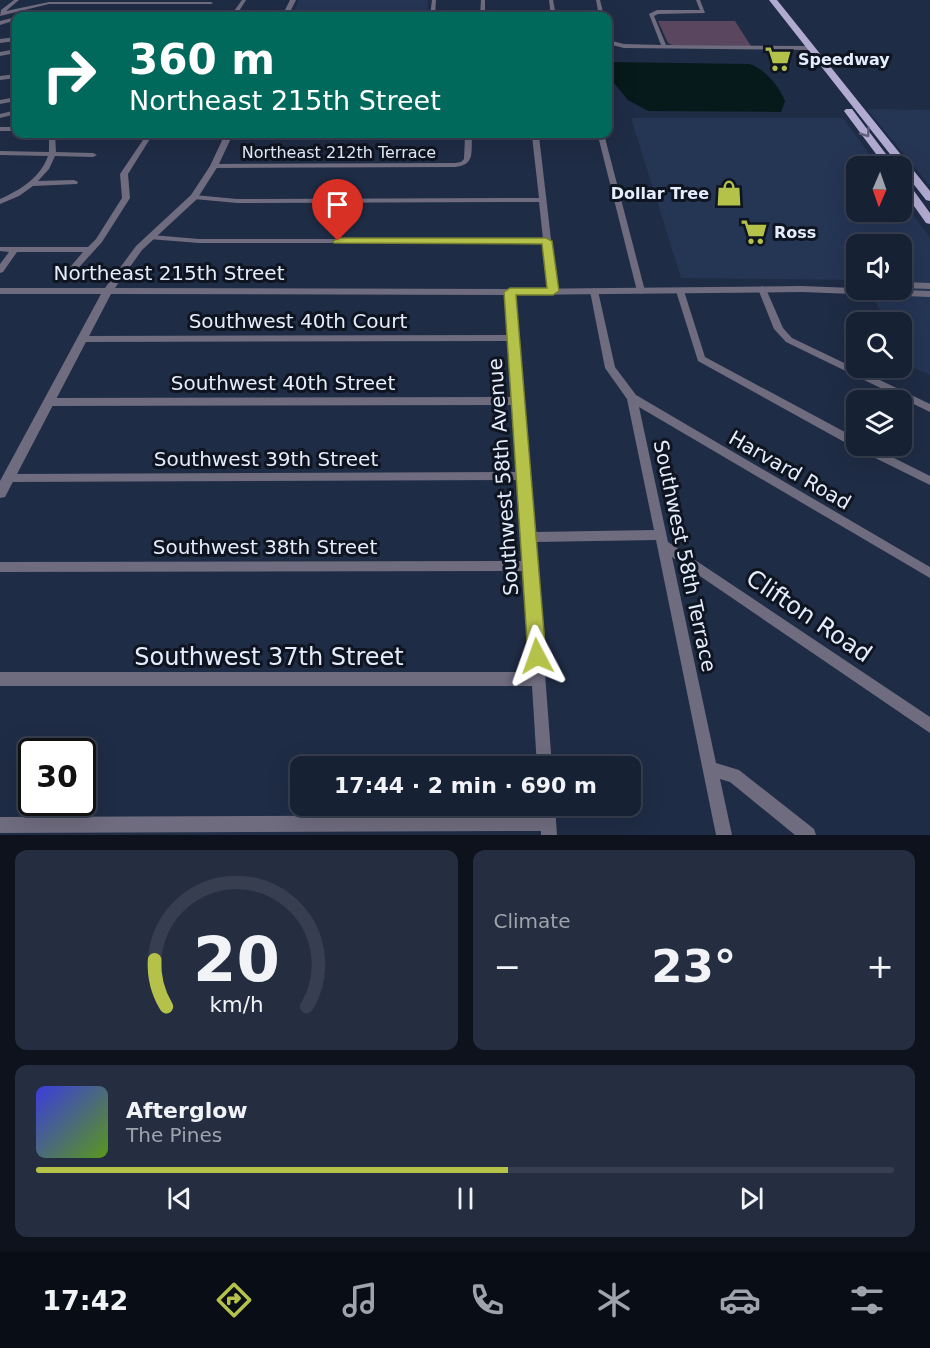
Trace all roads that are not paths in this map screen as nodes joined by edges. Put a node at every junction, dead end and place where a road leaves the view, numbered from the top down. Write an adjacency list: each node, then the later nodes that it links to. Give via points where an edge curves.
1 (17, 0): 8 (street)
2 (90, 0): 6 (street)
3 (698, 0): 10 (street, via 703,12 651,15)
4 (763, 0): 11 (main road)
5 (773, 0): 11 (main road)
6 (84, 3): 7 (street); 8 (street, via 49,3)
7 (211, 3)
8 (0, 14)
9 (612, 43): 10 (street)
10 (664, 46): 11 (street)
11 (806, 48): 21 (main road, one-way to 21); 22 (main road)
12 (52, 138): 19 (street)
13 (147, 138): 37 (street, via 124,174 126,198)
14 (226, 138): 23 (street)
15 (469, 138): 23 (street, Northeast 212th Terrace, via 467,160 463,164)
16 (535, 138): 30 (street)
17 (602, 138): 49 (street)
18 (0, 153): 19 (street)
19 (52, 153): 20 (street); 26 (street, via 48,164)
20 (93, 155)
21 (883, 156)
22 (897, 156)
23 (214, 166): 28 (street)
24 (912, 175): 29 (main road)
25 (74, 182): 26 (street)
26 (30, 184): 31 (street)
27 (912, 196): 32 (main road)
28 (194, 197): 30 (street, via 237,201); 33 (street)
29 (930, 198)
30 (542, 200): 34 (street)
31 (0, 202)
32 (930, 221)
33 (152, 237): 34 (street, via 199,241); 46 (street, via 129,259)
34 (546, 241): 47 (street)
35 (0, 249): 36 (street)
36 (15, 249): 37 (street); 38 (street)
37 (91, 250): 39 (street)
38 (0, 270)
39 (70, 272)
40 (912, 285): 41 (street)
41 (930, 285)
42 (846, 286): 44 (street)
43 (762, 289): 44 (street, Northeast 215th Street); 50 (street, Northeast 215th Street); 58 (street, via 779,329 789,340)
44 (802, 289): 52 (street)
45 (0, 291): 46 (street, Northeast 215th Street)
46 (108, 291): 51 (street, Northeast 215th Street); 54 (street)
47 (553, 291): 48 (street, Northeast 215th Street); 51 (street, Northeast 215th Street)
48 (594, 291): 49 (street, Northeast 215th Street); 55 (street, Southwest 58th Terrace, via 610,368)
49 (641, 291): 50 (street, Northeast 215th Street)
50 (680, 291): 59 (street, via 701,359)
51 (510, 292): 53 (street, Southwest 58th Avenue)
52 (930, 294)
53 (513, 338): 54 (street, Southwest 40th Court); 56 (street, Southwest 58th Avenue)
54 (83, 339): 57 (street)
55 (632, 398): 66 (street, Southwest 58th Terrace); 69 (street, Harvard Road)
56 (517, 401): 57 (street, Southwest 40th Street); 61 (street, Southwest 58th Avenue)
57 (49, 402): 62 (street)
58 (930, 408)
59 (846, 438)
60 (881, 456): 63 (street)
61 (524, 476): 62 (street, Southwest 39th Street); 65 (street, Southwest 58th Avenue)
62 (8, 478): 64 (street)
63 (930, 481)
64 (0, 493)
65 (529, 537): 66 (street); 67 (street, Southwest 58th Avenue)
66 (661, 540): 72 (street, Clifton Road); 74 (street, Southwest 58th Terrace)
67 (530, 566): 68 (street, Southwest 38th Street); 71 (street, Southwest 58th Avenue)
68 (0, 567)
69 (930, 573)
70 (0, 679): 71 (street, Southwest 37th Street)
71 (539, 679): 73 (street, Southwest 58th Avenue)
72 (930, 726)
73 (544, 756)
74 (711, 769): 77 (street, Southwest 58th Terrace); 78 (street, via 734,775)
75 (0, 825): 76 (street)
76 (549, 829)
77 (724, 835)
78 (808, 835)

